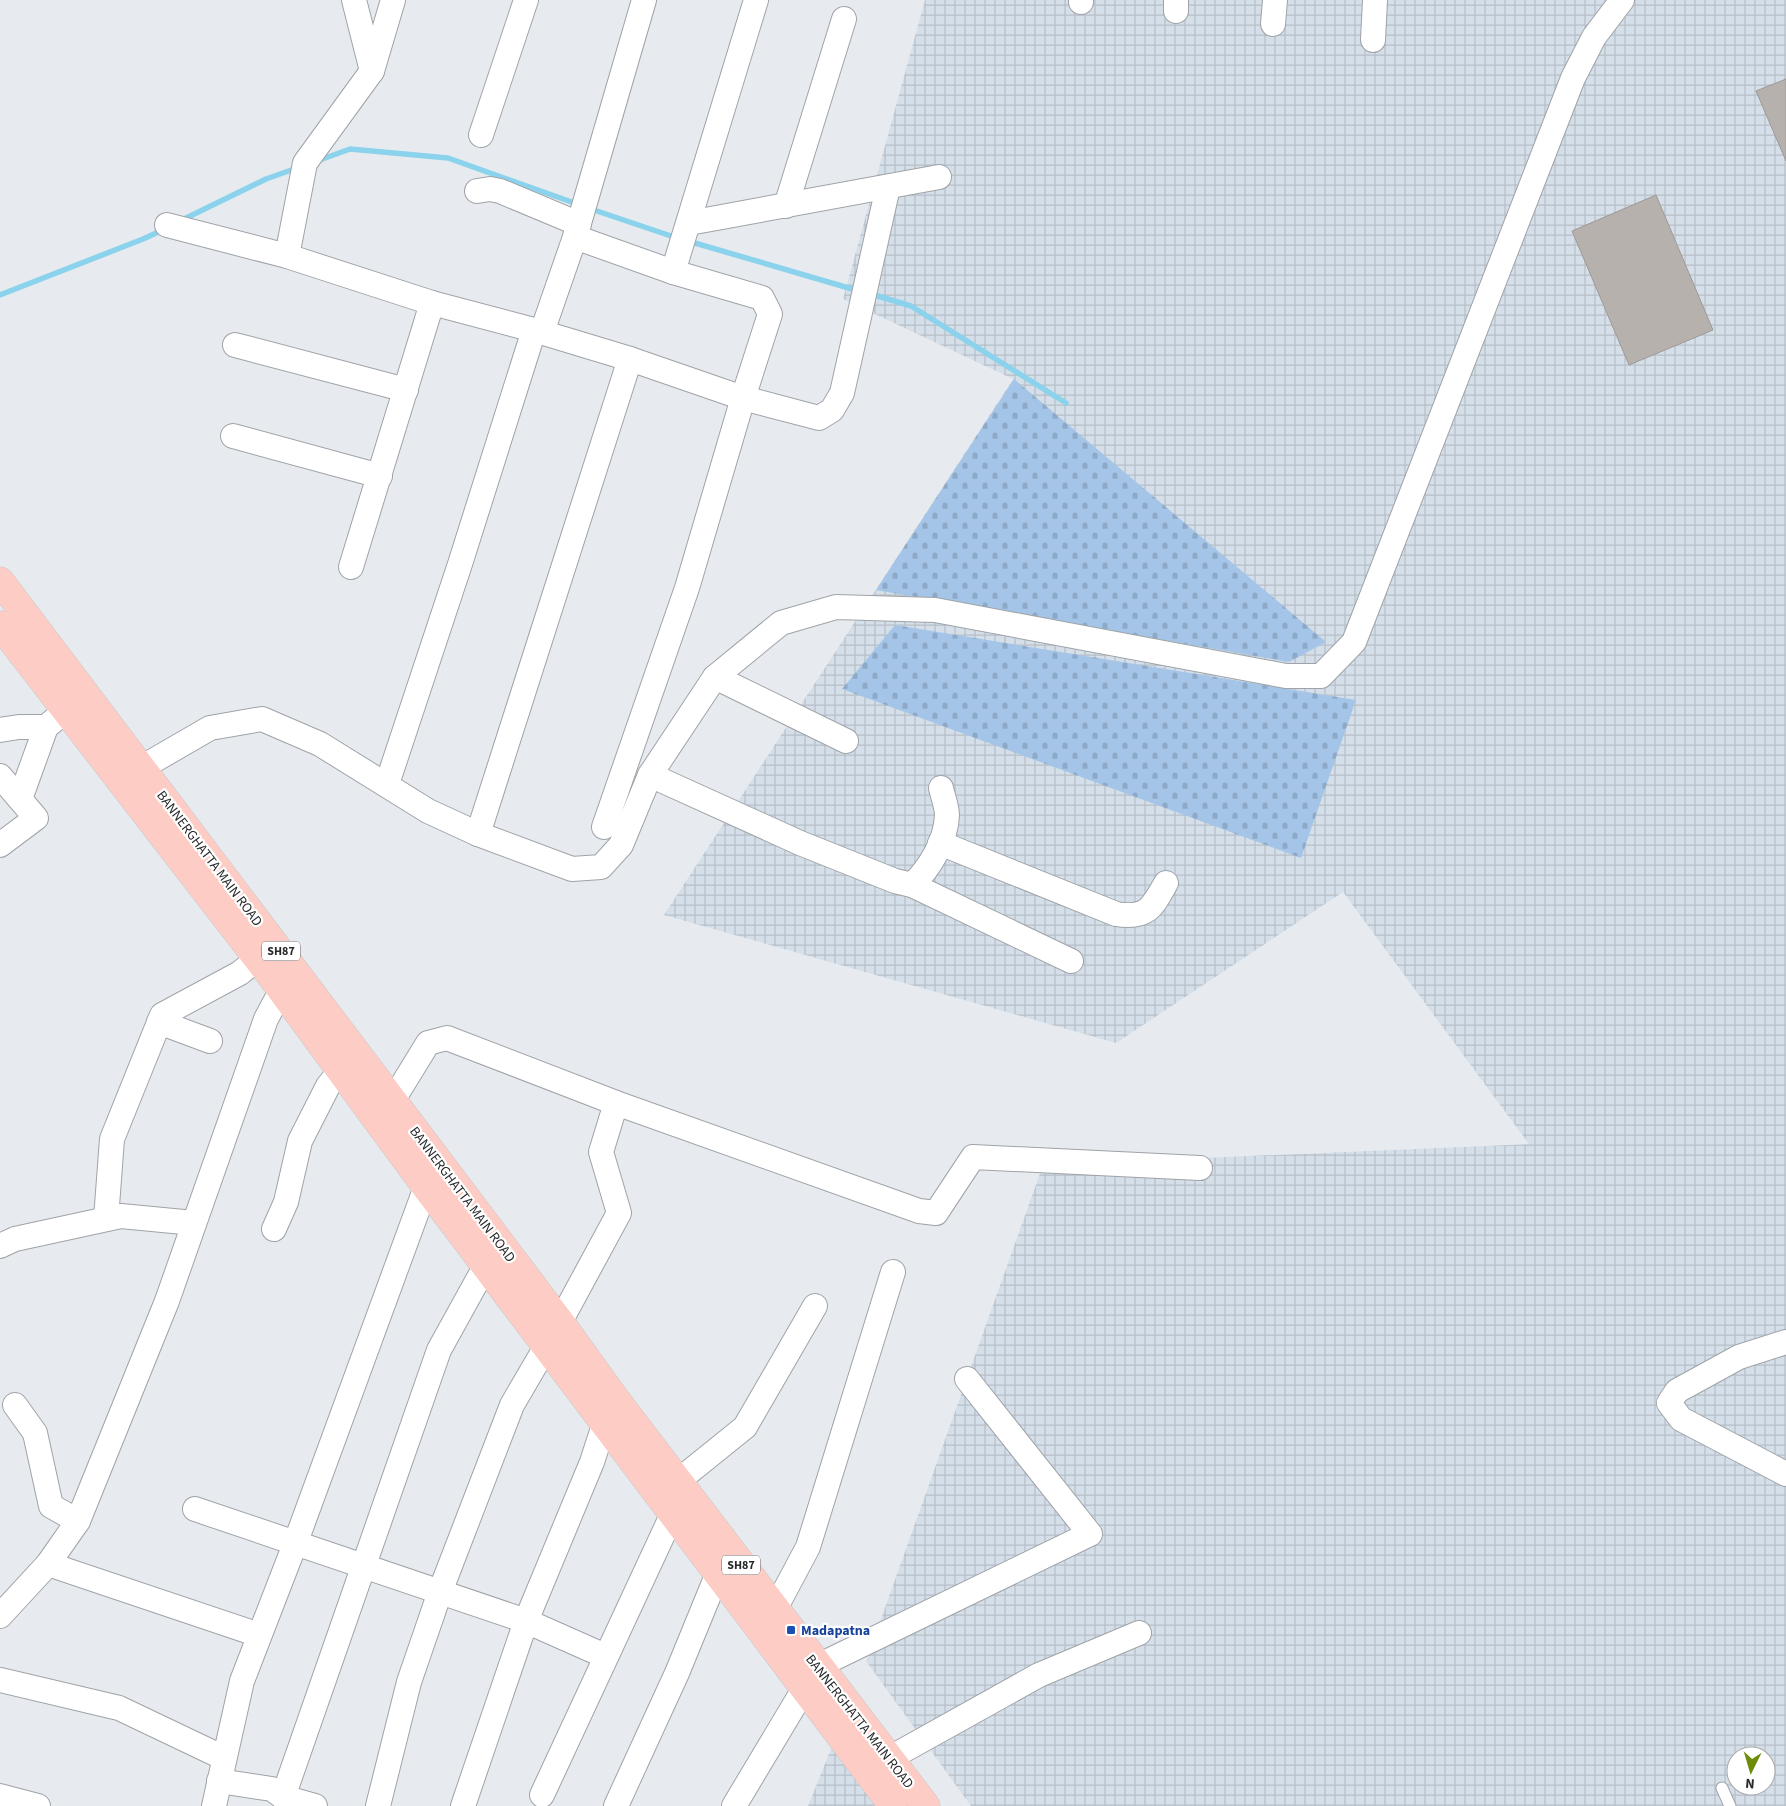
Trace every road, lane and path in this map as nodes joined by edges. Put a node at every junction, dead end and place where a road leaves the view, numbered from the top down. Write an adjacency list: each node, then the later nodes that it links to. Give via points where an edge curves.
1 (354, 0): 12 (street)
2 (393, 0): 12 (street)
3 (526, 0): 13 (street)
4 (644, 0): 20 (street)
5 (756, 0): 18 (street)
6 (1274, 0): 10 (street)
7 (1375, 0): 11 (street)
8 (1622, 0): 34 (street, via 1594,37 1573,78 1354,642 1321,676 1286,676 935,610 836,607 781,623)
9 (844, 19): 17 (street)
10 (1273, 24)
11 (1373, 40)
12 (372, 71): 21 (street, via 305,163)
13 (481, 136)
14 (939, 178): 15 (street)
15 (888, 187): 17 (street); 28 (street, via 842,393 832,410 820,418)
16 (477, 191): 20 (street, via 490,189 500,192)
17 (786, 206): 18 (street)
18 (689, 224): 22 (street)
19 (167, 225): 21 (street)
20 (577, 230): 22 (street); 24 (street)
21 (287, 256): 23 (street)
22 (673, 272): 28 (street, via 762,298 770,314)
23 (432, 303): 24 (street); 27 (street)
24 (538, 331): 26 (street); 41 (street)
25 (235, 345): 27 (street)
26 (630, 359): 28 (street); 45 (street)
27 (406, 390): 30 (street)
28 (743, 398): 44 (street, via 687,588)
29 (233, 436): 30 (street)
30 (380, 476): 31 (street)
31 (351, 568)
32 (0, 581): 40 (main road, BANNERGHATTA MAIN ROAD / SH87)
33 (0, 625): 35 (main road)
34 (715, 677): 37 (street); 38 (street)
35 (55, 719): 36 (street); 40 (main road); 43 (street)
36 (0, 730)
37 (846, 741)
38 (650, 775): 45 (street, via 621,845 600,867 572,869); 49 (street, via 800,843)
39 (0, 776): 43 (street)
40 (132, 776): 41 (street, via 210,728 262,719 320,744); 50 (main road); 52 (main road, BANNERGHATTA MAIN ROAD / SH87)
41 (387, 784): 45 (street, via 428,811)
42 (942, 788): 46 (street, via 947,815)
43 (20, 799): 47 (street, via 36,818)
44 (604, 827)
45 (478, 834)
46 (940, 843): 48 (street, via 1116,914 1142,914 1152,908); 49 (street, via 925,872)
47 (0, 845)
48 (1166, 883)
49 (912, 885): 51 (street)
50 (257, 959): 52 (main road); 53 (street, via 240,973 162,1015)
51 (1071, 961)
52 (291, 984): 55 (main road); 56 (main road, BANNERGHATTA MAIN ROAD / SH87); 61 (street, via 266,1020)
53 (159, 1022): 54 (street); 60 (street, via 112,1139)
54 (210, 1041)
55 (340, 1071): 59 (main road); 62 (street, via 328,1086 300,1141 286,1202)
56 (393, 1100): 57 (street, via 428,1043 447,1038); 67 (main road, BANNERGHATTA MAIN ROAD / SH87)
57 (616, 1103): 58 (street, via 919,1211 936,1213 973,1157); 67 (street, via 601,1152 619,1213)
58 (1200, 1168)
59 (426, 1187): 64 (main road); 78 (street)
60 (106, 1219): 61 (street, via 121,1216); 63 (street, via 15,1239)
61 (194, 1223): 77 (street)
62 (274, 1229)
63 (0, 1246)
64 (486, 1265): 69 (main road); 80 (street, via 439,1350)
65 (893, 1272): 83 (street, via 808,1547)
66 (815, 1306): 74 (street, via 745,1427)
67 (560, 1322): 74 (main road, BANNERGHATTA MAIN ROAD / SH87)
68 (1786, 1342): 73 (street, via 1739,1358 1677,1391 1669,1403 1682,1419)
69 (547, 1346): 72 (main road); 82 (street, via 512,1405)
70 (967, 1379): 89 (street, via 1090,1534)
71 (15, 1404): 77 (street, via 35,1433 51,1506)
72 (605, 1422): 76 (main road); 85 (street, via 592,1462)
73 (1786, 1474)
74 (678, 1481): 83 (main road, BANNERGHATTA MAIN ROAD / SH87)
75 (195, 1509): 78 (street)
76 (673, 1513): 81 (main road); 88 (street)
77 (78, 1521): 79 (street)
78 (295, 1544): 80 (street); 87 (street)
79 (48, 1564): 84 (street); 87 (street)
80 (364, 1566): 82 (street); 97 (street)
81 (718, 1573): 89 (main road); 103 (street, via 677,1673)
82 (440, 1592): 85 (street); 101 (street, via 409,1682)
83 (775, 1609): 89 (main road, BANNERGHATTA MAIN ROAD / SH87)
84 (0, 1616)
85 (526, 1621): 88 (street); 102 (street)
86 (1140, 1633): 92 (street, via 1039,1675)
87 (259, 1635): 91 (street, via 237,1698)
88 (605, 1656): 95 (street)
89 (811, 1678): 92 (main road, BANNERGHATTA MAIN ROAD / SH87); 104 (street); 105 (main road)
90 (0, 1680): 91 (street, via 119,1708)
91 (224, 1758): 93 (street)
92 (890, 1758): 106 (main road, BANNERGHATTA MAIN ROAD / SH87)
93 (219, 1781): 97 (street, via 272,1789); 99 (street)
94 (1722, 1788): 107 (lane)
95 (542, 1795)
96 (0, 1796): 98 (street)
97 (283, 1797): 100 (street)
98 (38, 1806)
99 (214, 1806)
100 (315, 1806)
101 (378, 1806)
102 (463, 1806)
103 (616, 1806)
104 (734, 1806)
105 (893, 1806)
106 (926, 1806)
107 (1730, 1806)

